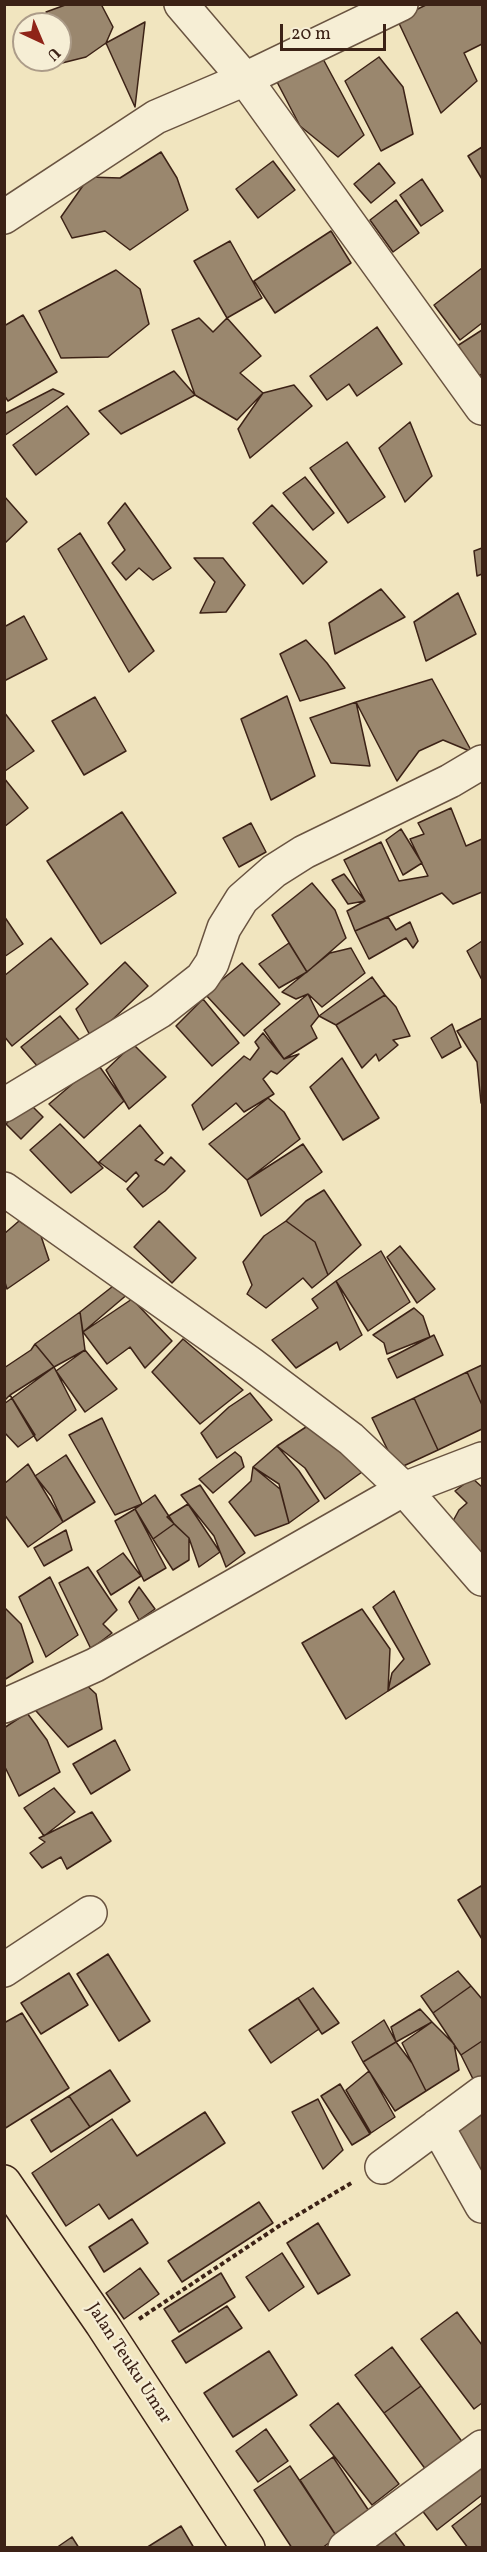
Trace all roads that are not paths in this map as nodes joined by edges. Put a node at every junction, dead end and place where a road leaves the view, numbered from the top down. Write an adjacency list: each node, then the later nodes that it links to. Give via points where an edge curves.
1 (181, 4): 3 (street)
2 (401, 4): 3 (street)
3 (245, 79): 4 (street, via 156,117); 5 (street)
4 (4, 217)
5 (483, 408)
6 (483, 762): 7 (street, via 274,871 242,899 202,978 160,1011)
7 (4, 1106)
8 (4, 1189): 10 (street, via 351,1439)
9 (483, 1459): 10 (street)
10 (404, 1489): 11 (street); 12 (street, via 95,1665)
11 (483, 1579)
12 (4, 1706)
13 (90, 1913): 14 (street)
14 (4, 1970)
15 (483, 2093): 16 (street)
16 (437, 2126): 17 (street); 19 (street)
17 (382, 2166)
18 (4, 2182): 21 (main road, Jalan Teuku Umar)
19 (483, 2206)
20 (483, 2447): 22 (street)
21 (248, 2547)
22 (345, 2547)

